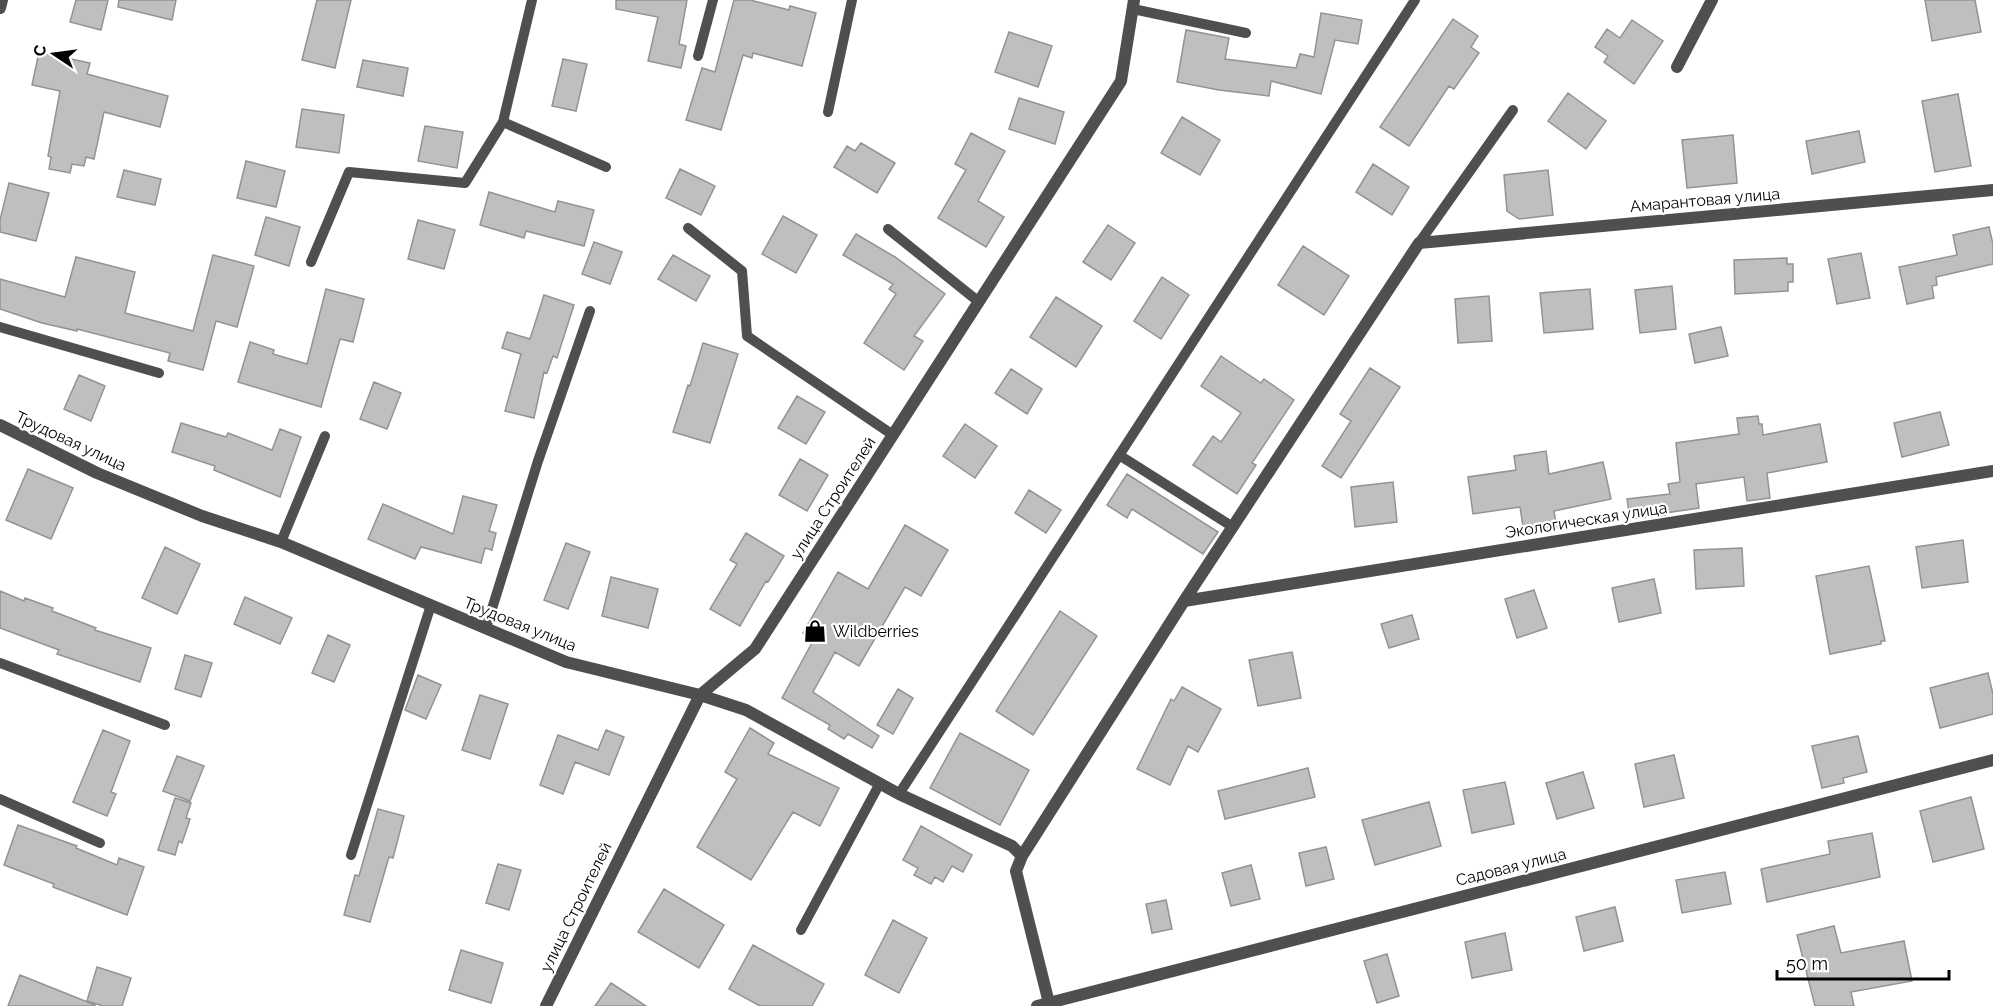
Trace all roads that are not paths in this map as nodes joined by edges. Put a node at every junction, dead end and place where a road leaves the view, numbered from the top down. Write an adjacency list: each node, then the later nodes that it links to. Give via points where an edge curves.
1 (2, 0): 8 (street)
2 (532, 0): 14 (lane)
3 (713, 0): 10 (lane)
4 (852, 0): 13 (lane)
5 (1415, 0): 28 (lane)
6 (1712, 0): 11 (street)
7 (1134, 5): 9 (lane); 21 (street, улица Строителей, via 1121,81)
8 (0, 8)
9 (1246, 33)
10 (698, 56)
11 (1677, 67)
12 (1513, 110): 19 (lane)
13 (828, 112)
14 (503, 122): 15 (lane); 20 (lane, via 465,183 349,172)
15 (606, 167)
16 (1993, 189): 19 (street, Амарантовая улица)
17 (688, 228): 26 (lane, via 742,271 747,336)
18 (888, 229): 21 (lane)
19 (1419, 243): 30 (street)
20 (311, 262)
21 (979, 302): 26 (street, улица Строителей)
22 (590, 311): 34 (lane)
23 (0, 327): 24 (lane)
24 (159, 373)
25 (0, 425): 31 (street, Трудовая улица, via 150,495)
26 (893, 435): 36 (street, улица Строителей, via 755,649)
27 (325, 436): 31 (lane)
28 (1119, 455): 30 (lane); 40 (lane)
29 (1993, 471): 32 (street, Экологическая улица)
30 (1233, 527): 32 (street)
31 (280, 542): 33 (street, Трудовая улица)
32 (1184, 602): 44 (street)
33 (431, 605): 34 (street, Трудовая улица); 43 (lane)
34 (486, 628): 36 (street, Трудовая улица, via 566,662)
35 (0, 663): 37 (lane)
36 (700, 695): 39 (street, Трудовая улица, via 746,710); 47 (street, улица Строителей)
37 (165, 725)
38 (1993, 760): 46 (street, Садовая улица)
39 (880, 783): 40 (street, Трудовая улица); 45 (lane)
40 (899, 794): 44 (street, Трудовая улица, via 1012,846)
41 (0, 799): 42 (lane)
42 (100, 843)
43 (351, 855)
44 (1022, 856): 46 (street, via 1016,871)
45 (801, 930)
46 (1049, 1002): 48 (street, Садовая улица)
47 (546, 1006)
48 (1037, 1006)

